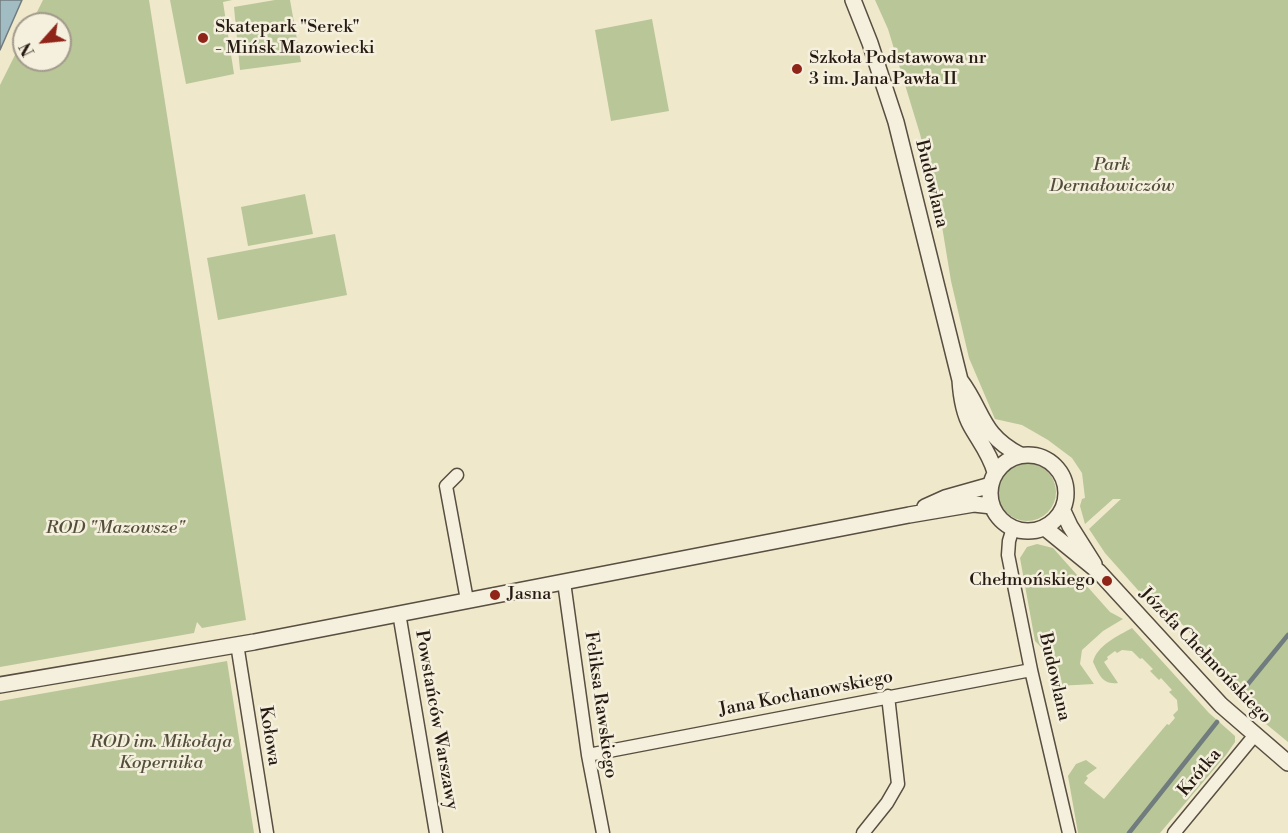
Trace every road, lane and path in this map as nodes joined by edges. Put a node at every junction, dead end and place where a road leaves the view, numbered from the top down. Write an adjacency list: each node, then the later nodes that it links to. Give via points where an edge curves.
1 (853, 0): 2 (street, Budowlana, via 885,85)
2 (960, 380): 3 (street, Budowlana, via 972,395 990,433); 5 (street, Budowlana, via 966,415 991,459)
3 (1020, 455): 5 (street, via 1010,459); 7 (street, via 1043,458 1062,474 1067,498)
4 (457, 474): 13 (street, via 446,486)
5 (993, 478): 6 (street); 8 (street)
6 (992, 506): 8 (street, via 974,504); 9 (street)
7 (1063, 510): 10 (street); 11 (street, Józefa Chełmońskiego)
8 (909, 514): 12 (street)
9 (1013, 528): 10 (street); 16 (street, Budowlana, via 1008,555)
10 (1046, 528): 11 (street, Józefa Chełmońskiego)
11 (1099, 572): 19 (street, Józefa Chełmońskiego)
12 (564, 582): 13 (street); 20 (street, Feliksa Rawskiego)
13 (467, 600): 14 (street)
14 (399, 614): 15 (street); 23 (street, Powstańców Warszawy)
15 (237, 644): 17 (street); 22 (street, Kołowa)
16 (1031, 670): 18 (street, Jana Kochanowskiego); 26 (street, Budowlana)
17 (0, 685)
18 (888, 696): 20 (street, Jana Kochanowskiego); 25 (street, via 897,784)
19 (1254, 736): 21 (street, Józefa Chełmońskiego); 27 (street, Krótka)
20 (588, 755): 24 (street, Feliksa Rawskiego)
21 (1288, 763)
22 (267, 833)
23 (436, 833)
24 (603, 833)
25 (863, 833)
26 (1069, 833)
27 (1174, 833)

